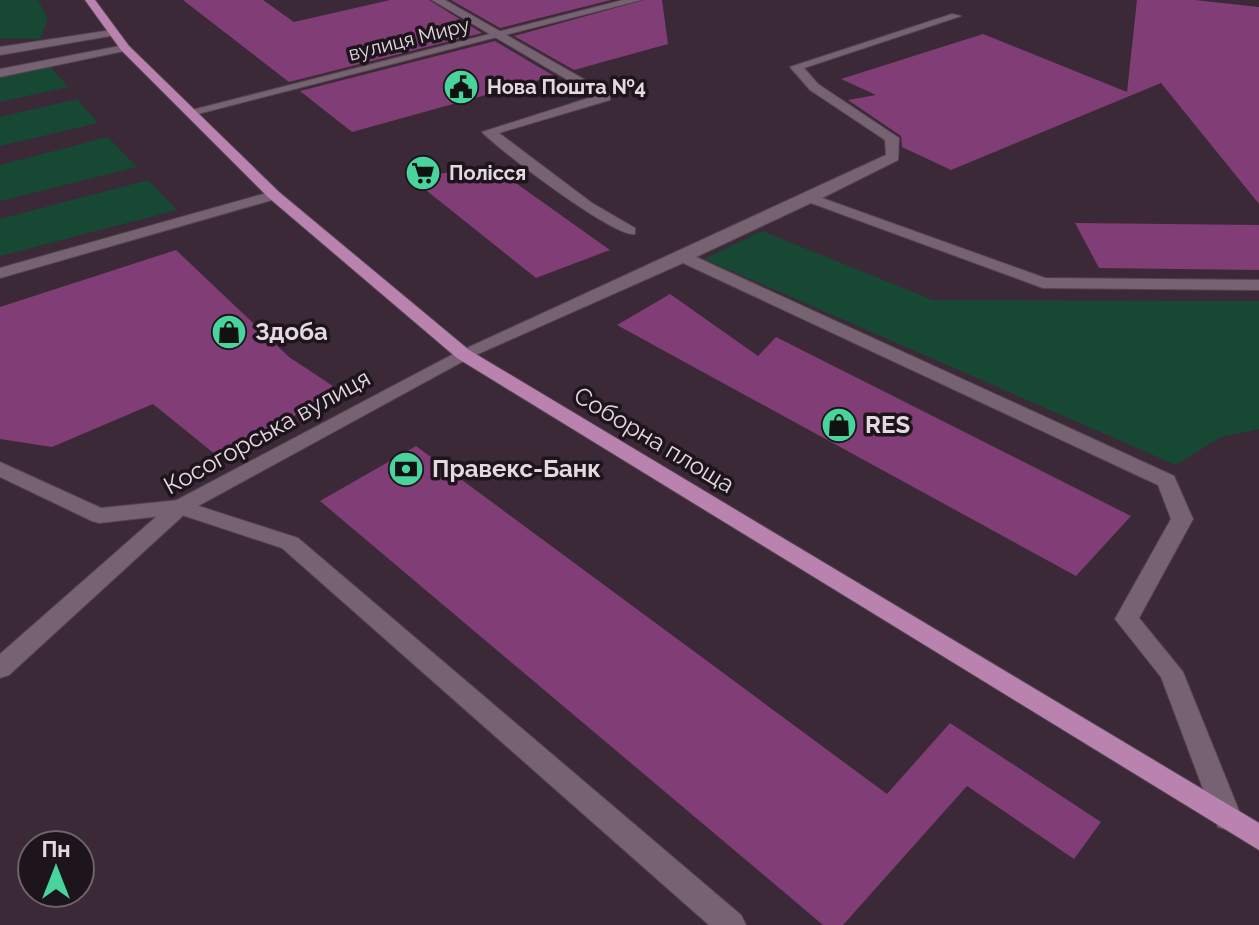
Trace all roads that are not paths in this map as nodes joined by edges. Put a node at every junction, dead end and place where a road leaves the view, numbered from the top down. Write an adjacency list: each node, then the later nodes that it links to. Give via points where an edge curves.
1 (90, 0): 6 (main road, Соборна площа)
2 (437, 0): 5 (street)
3 (636, 0): 5 (street, вулиця Миру)
4 (956, 16): 11 (street, Косогорська вулиця, via 796,67 814,87 892,138 893,157)
5 (498, 35): 9 (street, вулиця Миру); 12 (street, via 606,97 489,132 587,206)
6 (118, 40): 7 (street); 8 (street); 9 (main road, Соборна площа)
7 (0, 51)
8 (0, 73)
9 (190, 112): 10 (main road, Соборна площа)
10 (274, 195): 14 (street); 16 (main road, Соборна площа)
11 (810, 198): 13 (street, Косогорська вулиця); 15 (street, via 1043,283)
12 (630, 231)
13 (683, 257): 16 (street, Косогорська вулиця); 20 (street, via 1167,481 1182,519 1127,619 1171,672)
14 (0, 273)
15 (1259, 285)
16 (463, 354): 18 (street, Косогорська вулиця); 20 (main road, Соборна площа)
17 (0, 469): 18 (street, via 99,516)
18 (180, 507): 19 (street, Косогорська вулиця); 22 (street, via 290,543)
19 (0, 668)
20 (1228, 818): 21 (main road, Соборна площа)
21 (1259, 838)
22 (731, 925)

